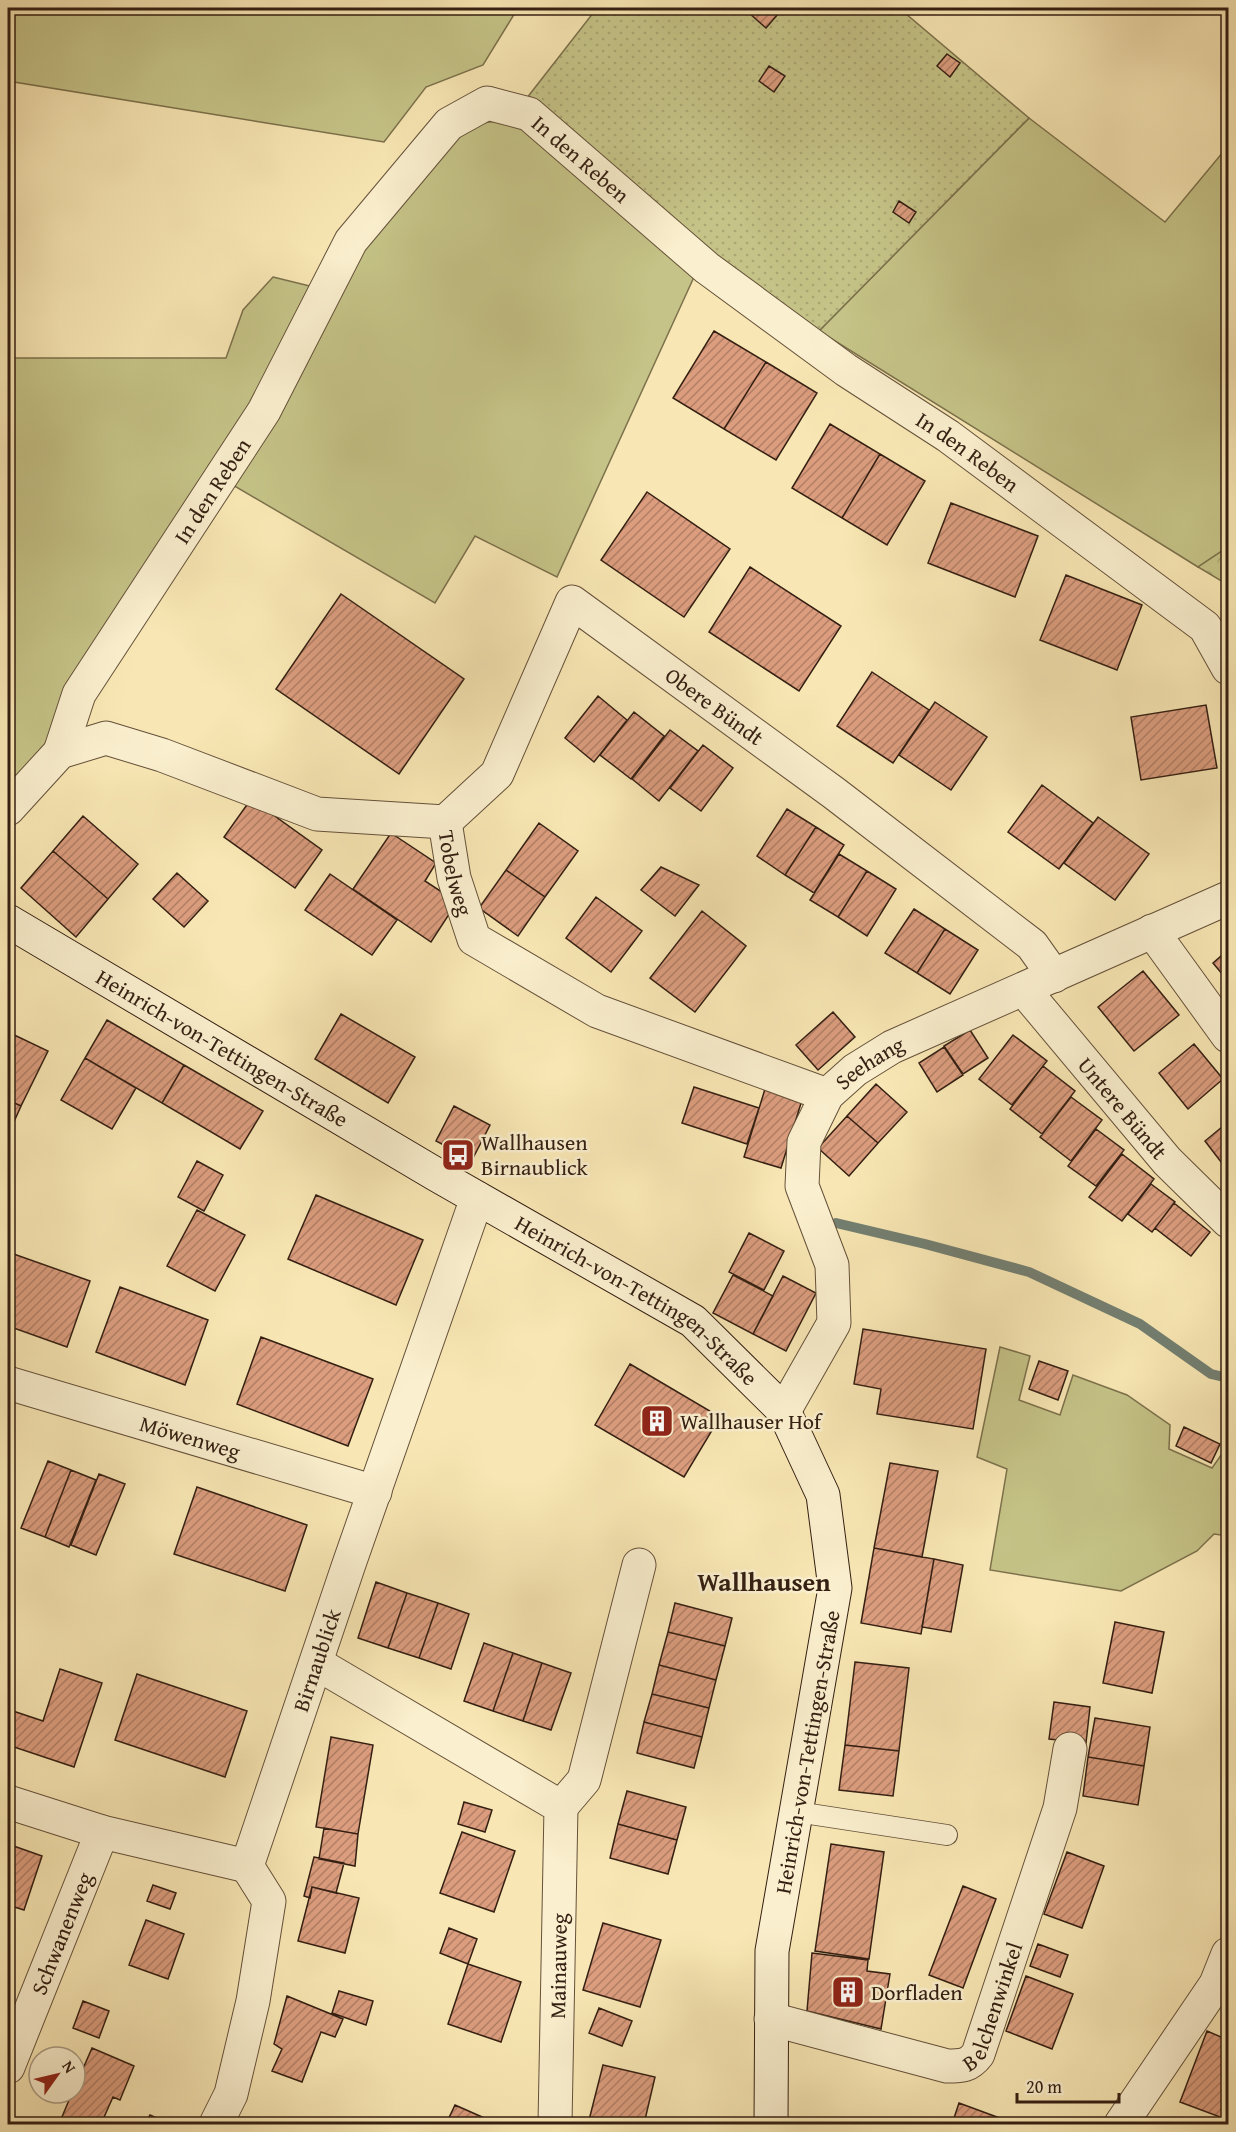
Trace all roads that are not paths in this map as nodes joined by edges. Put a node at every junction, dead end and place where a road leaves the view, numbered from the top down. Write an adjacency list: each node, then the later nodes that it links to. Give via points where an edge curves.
1 (1228, 668): 2 (street, In den Reben, via 1205,627 948,436 846,370 707,268 529,114 487,103 449,124 351,241 264,411 79,694)
2 (60, 752): 3 (street); 4 (street, Tobelweg, via 106,738 317,814)
3 (8, 809)
4 (444, 822): 8 (street, Obere Bündt, via 497,774 572,602 834,793 1032,945); 11 (street, Tobelweg, via 454,878 474,939 597,1011)
5 (1228, 898): 7 (street, Seehang)
6 (8, 921): 12 (street, Heinrich-von-Tettingen-Straße)
7 (1152, 931): 8 (street, Seehang); 10 (street)
8 (1054, 976): 9 (street, Seehang)
9 (1024, 990): 11 (street, Seehang, via 892,1047 855,1070); 13 (street, Untere Bündt, via 1167,1161)
10 (1228, 1036)
11 (827, 1095): 15 (street, Seehang, via 804,1142 802,1186 832,1265 834,1323)
12 (477, 1198): 15 (street, Heinrich-von-Tettingen-Straße, via 693,1321); 16 (street, Birnaublick)
13 (1228, 1221)
14 (8, 1383): 16 (street, Möwenweg)
15 (784, 1411): 22 (street, Heinrich-von-Tettingen-Straße, via 823,1495 835,1588)
16 (375, 1492): 18 (street, Birnaublick)
17 (639, 1564): 21 (street, via 584,1780)
18 (316, 1663): 21 (street); 25 (street, Birnaublick)
19 (1070, 1749): 27 (street, Belchenwinkel, via 1060,1808 978,2054 972,2062 964,2067 947,2066)
20 (8, 1802): 23 (street)
21 (561, 1808): 30 (street, Mainauweg)
22 (796, 1812): 24 (lane); 27 (street, Heinrich-von-Tettingen-Straße, via 772,1951)
23 (102, 1832): 25 (street); 28 (street, Schwanenweg)
24 (947, 1835)
25 (247, 1866): 29 (street, via 268,1901 253,2001 231,2094)
26 (1228, 1954): 32 (street, via 1216,1984)
27 (771, 2019): 31 (street, Heinrich-von-Tettingen-Straße)
28 (8, 2067)
29 (216, 2124)
30 (555, 2124)
31 (771, 2124)
32 (1121, 2124)

